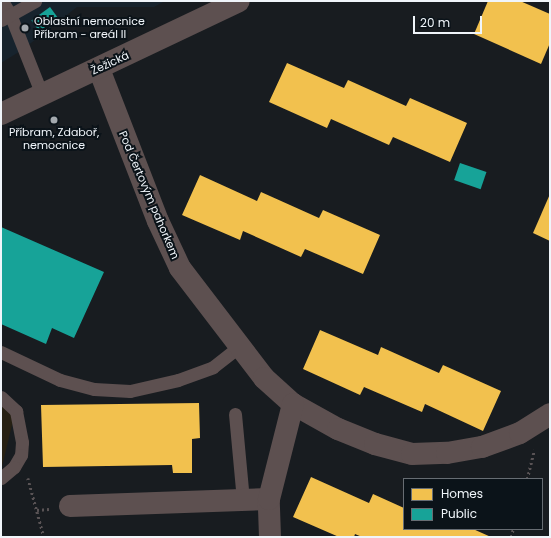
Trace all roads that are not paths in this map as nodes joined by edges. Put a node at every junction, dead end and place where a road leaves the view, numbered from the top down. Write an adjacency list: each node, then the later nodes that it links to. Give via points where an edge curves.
1 (2, 1): 4 (lane)
2 (36, 1): 4 (lane)
3 (239, 1): 5 (street, Žežická)
4 (6, 17): 6 (lane)
5 (99, 69): 6 (street, Žežická); 8 (street, Pod Čertovým pahorkem, via 158,221 180,268)
6 (42, 95): 7 (street, Žežická)
7 (1, 114)
8 (238, 347): 9 (lane, via 213,367 178,380 130,391 94,389 60,380); 11 (street, Pod Čertovým pahorkem, via 264,378)
9 (1, 352)
10 (1, 397): 14 (lane, via 16,411 21,427 21,455 14,467)
11 (293, 404): 13 (street, Pod Čertovým pahorkem, via 338,429 375,444 412,454 447,453 482,447 520,433); 15 (street)
12 (235, 414): 16 (lane)
13 (550, 414)
14 (1, 478)
15 (269, 499): 16 (street); 18 (street)
16 (243, 500): 17 (street)
17 (70, 506)
18 (270, 537)

